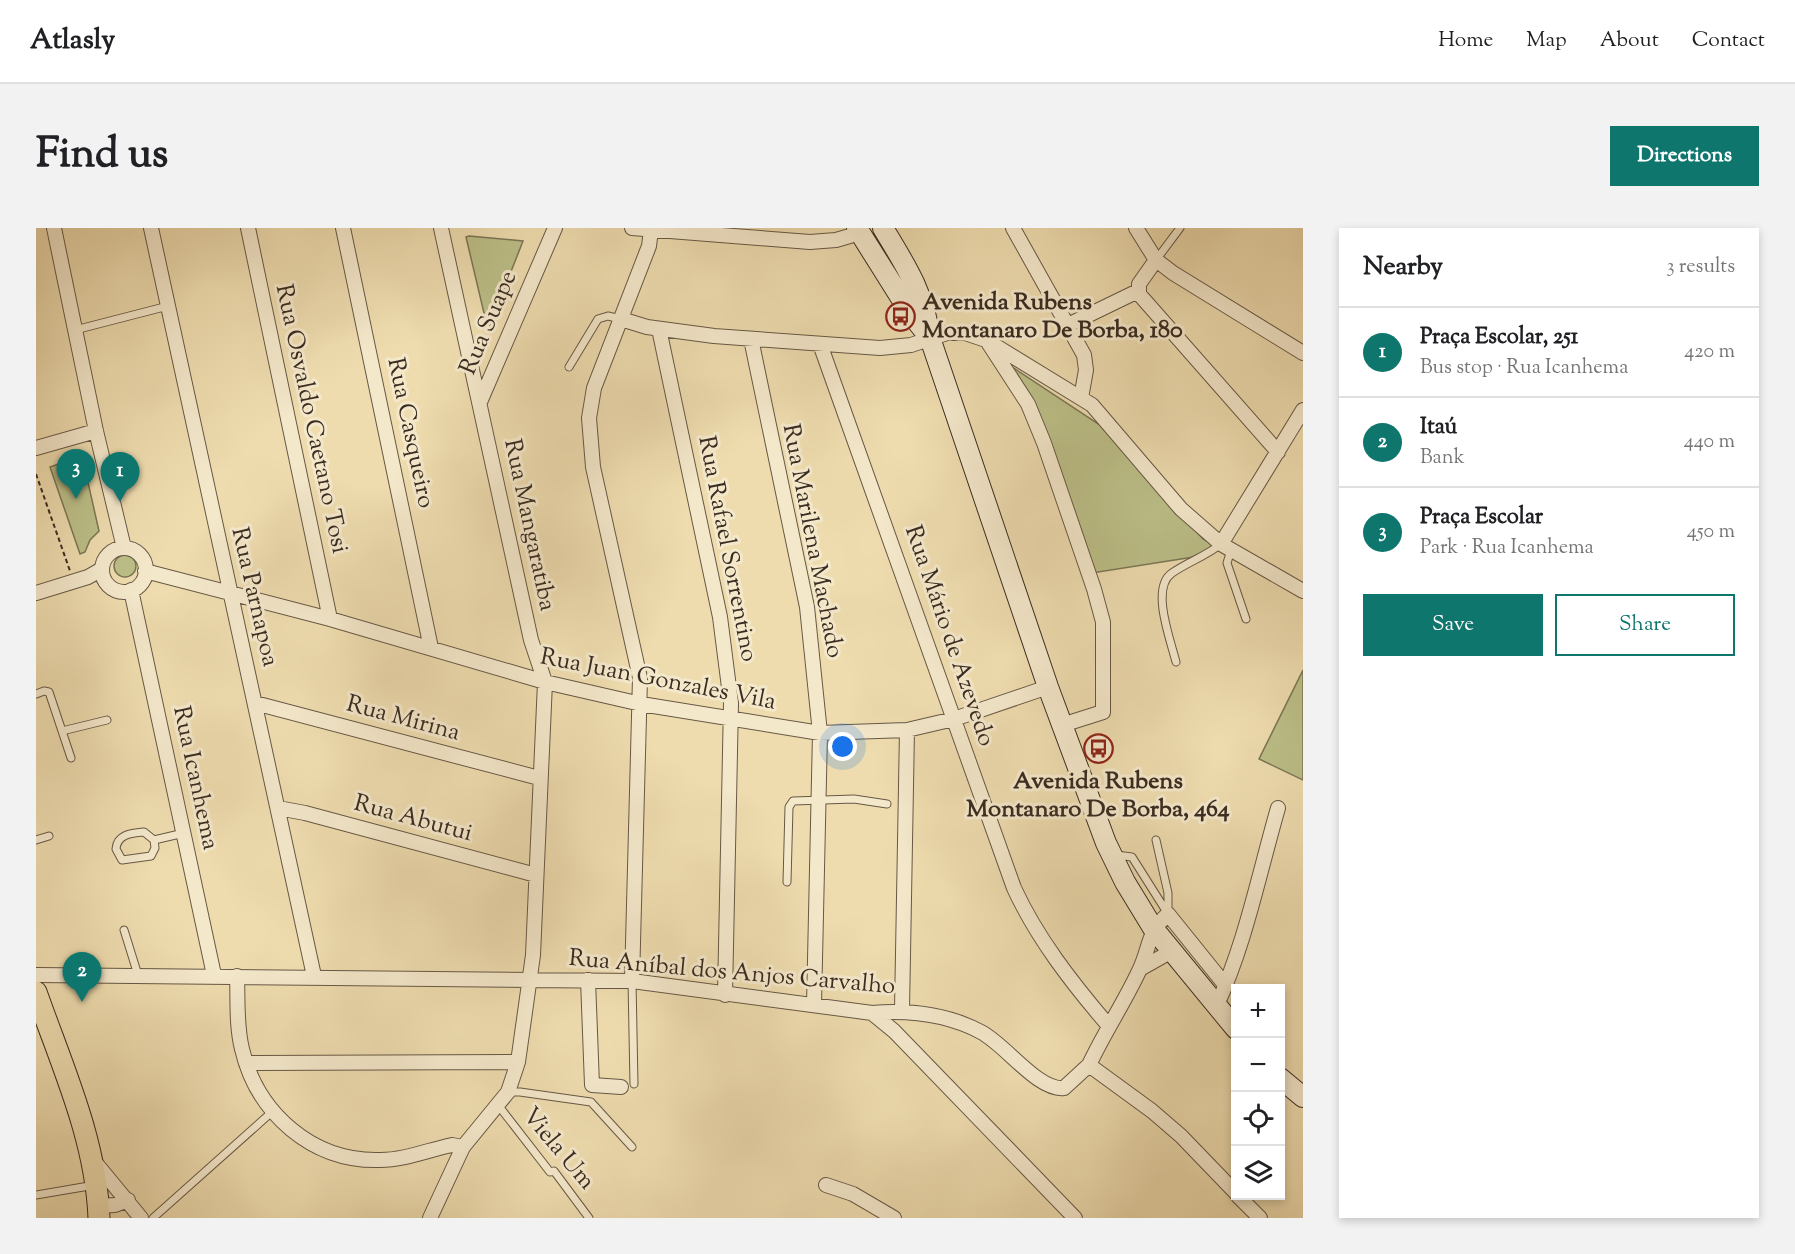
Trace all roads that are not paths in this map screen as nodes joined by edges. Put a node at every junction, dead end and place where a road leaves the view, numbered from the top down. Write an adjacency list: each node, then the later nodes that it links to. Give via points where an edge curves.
1 (54, 228): 20 (street)
2 (151, 228): 16 (street, Rua Parnapoa)
3 (248, 228): 41 (street, Rua Osvaldo Caetano Tosi)
4 (343, 228): 43 (street, Rua Casqueiro)
5 (441, 228): 28 (street, Rua Mangaratiba)
6 (555, 228): 28 (street, Rua Suape)
7 (632, 228): 12 (street)
8 (882, 228): 21 (street, via 917,286 926,307)
9 (1013, 228): 18 (street)
10 (1136, 228): 14 (street)
11 (1180, 228): 14 (lane)
12 (651, 230): 13 (street, via 810,242 836,240); 17 (street, via 649,246)
13 (859, 230): 21 (street)
14 (1156, 260): 15 (street, via 1142,278); 25 (street)
15 (1138, 291): 18 (street); 32 (street)
16 (168, 306): 20 (lane); 40 (street, Rua Parnapoa)
17 (621, 319): 19 (street); 26 (lane, via 598,319); 49 (street, via 594,388 590,441 640,678)
18 (1068, 325): 27 (street, via 1086,360)
19 (659, 329): 22 (street); 52 (street, Rua Rafael Sorrentino, via 720,617)
20 (75, 330): 30 (street)
21 (930, 338): 23 (street, via 965,333); 24 (street, via 897,348); 46 (street)
22 (751, 339): 24 (street); 56 (street, Rua Marilena Machado, via 807,607)
23 (986, 340): 27 (street); 53 (street, via 1035,419 1103,622 1103,712)
24 (820, 344): 50 (street, Rua Mário de Azevedo)
25 (1303, 352)
26 (569, 367)
27 (1081, 398): 33 (street, via 1099,413 1182,509)
28 (479, 404): 45 (street, Rua Mangaratiba, via 531,640)
29 (1303, 410): 32 (street)
30 (96, 430): 31 (street); 34 (street)
31 (36, 448)
32 (1278, 452): 33 (street)
33 (1226, 547): 38 (street); 42 (lane, via 1227,563); 44 (lane, via 1170,573 1162,585 1161,599)
34 (124, 548): 35 (street, via 111,552); 36 (street, via 140,555)
35 (104, 576): 37 (street, via 117,590); 39 (street)
36 (148, 576): 37 (street); 40 (street, Rua Juan Gonzales Vila)
37 (131, 590): 63 (street, Rua Icanhema)
38 (1303, 591)
39 (36, 593)
40 (230, 595): 41 (street, Rua Juan Gonzales Vila); 48 (street, Rua Parnapoa)
41 (330, 619): 43 (street, Rua Juan Gonzales Vila)
42 (1246, 620)
43 (431, 648): 45 (street, Rua Juan Gonzales Vila)
44 (1176, 662)
45 (545, 682): 49 (street, Rua Juan Gonzales Vila); 58 (street, Rua Mangaratiba)
46 (1048, 687): 50 (street, Rua Juan Gonzales Vila); 53 (street)
47 (36, 694): 55 (lane, via 49,692)
48 (255, 703): 58 (street, Rua Mirina); 61 (street, Rua Parnapoa)
49 (641, 704): 52 (street, Rua Juan Gonzales Vila); 83 (street)
50 (954, 719): 54 (street, Rua Juan Gonzales Vila); 92 (street, Rua Mário de Azevedo, via 1029,921)
51 (107, 720): 55 (lane)
52 (733, 720): 56 (street, Rua Juan Gonzales Vila); 86 (street, Rua Rafael Sorrentino)
53 (1062, 725): 68 (street)
54 (907, 730): 56 (street, Rua Juan Gonzales Vila); 89 (street)
55 (62, 731): 57 (lane)
56 (820, 733): 59 (street, Rua Marilena Machado)
57 (71, 758)
58 (539, 778): 69 (street, Rua Mangaratiba)
59 (819, 798): 60 (lane); 70 (lane, via 793,801 789,807); 87 (street, Rua Marilena Machado)
60 (887, 804)
61 (278, 808): 69 (street, Rua Abutui); 80 (street, Rua Parnapoa)
62 (1278, 808): 84 (street)
63 (184, 833): 66 (lane); 78 (street, Rua Icanhema)
64 (49, 836): 65 (lane)
65 (36, 840)
66 (154, 840): 66 (lane, via 144,832 123,836 116,844 118,855 122,860 151,856)
67 (1156, 840): 71 (lane, via 1168,893)
68 (1113, 857): 71 (lane, via 1132,857); 72 (street)
69 (536, 875): 81 (street, Rua Mangaratiba)
70 (787, 882)
71 (1168, 914): 72 (street); 84 (street)
72 (1153, 928): 74 (street); 75 (street)
73 (124, 930): 77 (lane)
74 (1172, 951): 75 (street); 88 (street)
75 (1140, 969): 92 (street)
76 (36, 975): 77 (street, Rua Aníbal dos Anjos Carvalho)
77 (138, 975): 78 (street, Rua Aníbal dos Anjos Carvalho)
78 (214, 975): 79 (street, Rua Aníbal dos Anjos Carvalho)
79 (237, 976): 80 (street, Rua Aníbal dos Anjos Carvalho); 94 (street, via 238,1030)
80 (314, 976): 81 (street, Rua Aníbal dos Anjos Carvalho)
81 (530, 978): 82 (street, Rua Aníbal dos Anjos Carvalho); 93 (street, Rua Mangaratiba)
82 (588, 980): 83 (street, Rua Aníbal dos Anjos Carvalho); 97 (street, via 592,1085)
83 (632, 981): 86 (street, Rua Aníbal dos Anjos Carvalho); 97 (lane)
84 (1226, 986): 88 (street)
85 (36, 992): 104 (main road)
86 (725, 995): 87 (street, Rua Aníbal dos Anjos Carvalho)
87 (814, 1005): 90 (street, Rua Aníbal dos Anjos Carvalho)
88 (1216, 1007): 91 (street)
89 (902, 1010): 90 (street, Rua Aníbal dos Anjos Carvalho); 95 (street, Rua Aníbal dos Anjos Carvalho, via 982,1032 1051,1088 1064,1088)
90 (872, 1013): 116 (street)
91 (1231, 1024)
92 (1108, 1025): 95 (street)
93 (518, 1062): 94 (street); 98 (street, Rua Mangaratiba)
94 (246, 1063): 101 (street, via 261,1099)
95 (1089, 1065): 106 (street, via 1174,1130)
96 (1285, 1081): 99 (street)
97 (628, 1086)
98 (508, 1092): 100 (street); 103 (lane, via 591,1102)
99 (1303, 1097)
100 (497, 1105): 102 (street); 114 (lane, Viela Um)
101 (273, 1111): 102 (street, via 307,1141 337,1154 362,1159 401,1158 452,1145); 112 (lane)
102 (463, 1147): 113 (street)
103 (632, 1147)
104 (94, 1161): 108 (street); 110 (main road)
105 (826, 1185): 115 (street, via 853,1194)
106 (1231, 1188)
107 (36, 1194): 110 (lane)
108 (128, 1200): 110 (street, via 115,1205); 111 (street)
109 (1243, 1200): 117 (street)
110 (98, 1203)
111 (141, 1218)
112 (153, 1218)
113 (430, 1218)
114 (590, 1218)
115 (894, 1218)
116 (1075, 1218)
117 (1260, 1218)

